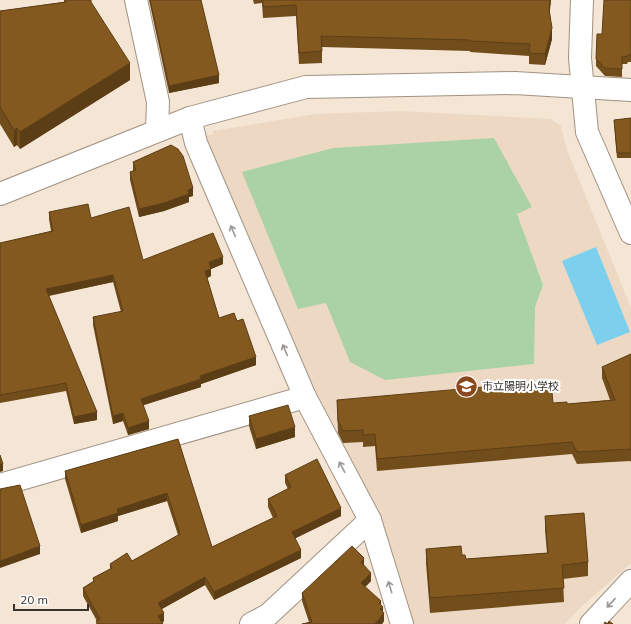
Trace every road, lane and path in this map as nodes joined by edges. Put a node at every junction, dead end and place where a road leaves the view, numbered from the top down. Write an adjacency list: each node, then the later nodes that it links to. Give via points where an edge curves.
1 (136, 0): 6 (street, via 158,102)
2 (582, 0): 3 (street)
3 (582, 86): 4 (street); 5 (street, via 515,83 306,87); 8 (street, via 587,132)
4 (631, 90)
5 (190, 118): 6 (street); 9 (street, one-way to 5, via 196,143)
6 (157, 131): 7 (street)
7 (0, 194)
8 (631, 233)
9 (305, 397): 10 (street); 11 (street, one-way to 9)
10 (0, 485)
11 (370, 520): 13 (street, via 268,615); 14 (street, one-way to 11)
12 (631, 582): 15 (street, one-way to 15)
13 (251, 624)
14 (402, 624)
15 (591, 624)

